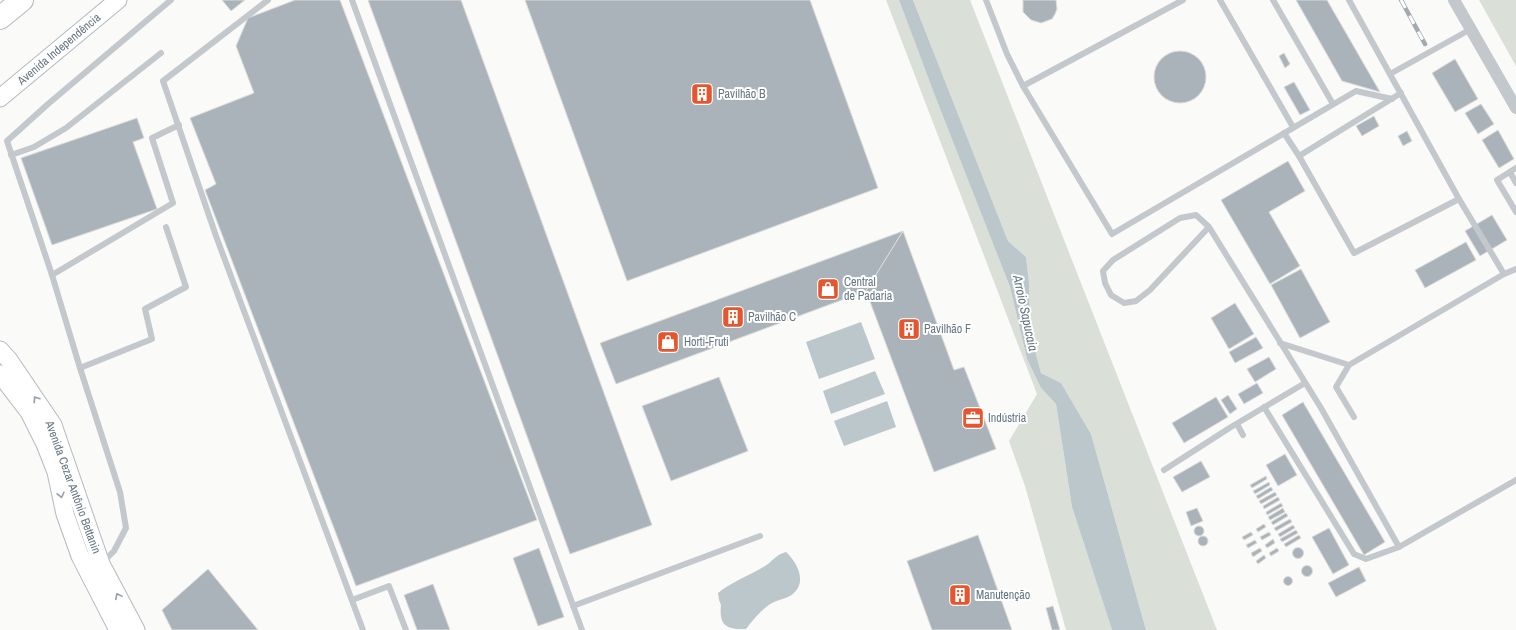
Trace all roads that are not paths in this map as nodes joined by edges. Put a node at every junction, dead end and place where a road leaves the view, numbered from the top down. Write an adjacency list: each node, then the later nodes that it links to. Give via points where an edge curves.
1 (22, 0): 12 (highway)
2 (118, 0): 18 (main road, Avenida Independência)
3 (171, 0): 25 (lane, via 7,141)
4 (268, 0): 22 (lane, via 163,81)
5 (352, 0): 53 (lane)
6 (986, 0): 16 (lane, via 1007,54)
7 (1183, 0): 16 (lane)
8 (1220, 0): 23 (lane)
9 (1274, 0): 20 (lane)
10 (1349, 0): 15 (lane)
11 (1454, 0): 13 (street)
12 (0, 18)
13 (1471, 29): 15 (lane); 21 (street)
14 (161, 54): 25 (lane, via 66,128 34,147)
15 (1390, 74): 17 (lane)
16 (1023, 86): 24 (lane, via 1112,234)
17 (1401, 93): 19 (lane); 30 (lane)
18 (0, 98)
19 (1392, 99): 20 (lane, via 1356,91); 26 (lane)
20 (1333, 104): 23 (lane)
21 (1516, 108)
22 (178, 125): 36 (lane, via 152,138 173,203); 52 (lane, via 216,236)
23 (1293, 128): 24 (lane)
24 (1284, 133): 26 (lane)
25 (11, 155): 36 (lane)
26 (1299, 156): 30 (lane, via 1354,253)
27 (1516, 168): 28 (lane)
28 (1510, 172): 29 (lane); 31 (lane, via 1497,180)
29 (1516, 183)
30 (1459, 199): 35 (lane)
31 (1516, 212)
32 (166, 227): 40 (lane, via 186,287 145,309 152,339)
33 (1209, 227): 33 (lane, via 1150,290 1136,301 1124,303 1111,295 1103,271 1113,260 1180,218 1196,215); 37 (lane)
34 (1516, 269): 35 (lane)
35 (1504, 274): 39 (lane)
36 (52, 275): 40 (lane)
37 (1280, 344): 39 (lane); 42 (lane)
38 (0, 350): 51 (main road, Avenida Cezar Antônio Bettanin, one-way to 38, via 53,425)
39 (1349, 365): 44 (lane, via 1336,387)
40 (80, 368): 51 (lane, via 120,492 126,528 114,552)
41 (0, 374): 51 (main road, Avenida Cezar Antônio Bettanin, one-way to 51, via 29,412 45,444 56,472 65,514 80,556)
42 (1305, 383): 43 (lane); 50 (lane)
43 (1264, 407): 45 (lane); 50 (lane, via 1354,554 1366,558)
44 (1354, 417)
45 (1237, 424): 46 (lane); 47 (lane)
46 (1243, 435)
47 (1164, 470)
48 (1516, 480): 50 (lane)
49 (760, 536): 53 (lane)
50 (1399, 547)
51 (94, 568): 54 (main road, Avenida Cezar Antônio Bettanin); 55 (main road, Avenida Cezar Antônio Bettanin, one-way to 51)
52 (352, 600): 56 (lane); 57 (lane, via 388,586)
53 (573, 606): 58 (lane)
54 (118, 630)
55 (136, 630)
56 (363, 630)
57 (406, 630)
58 (582, 630)

